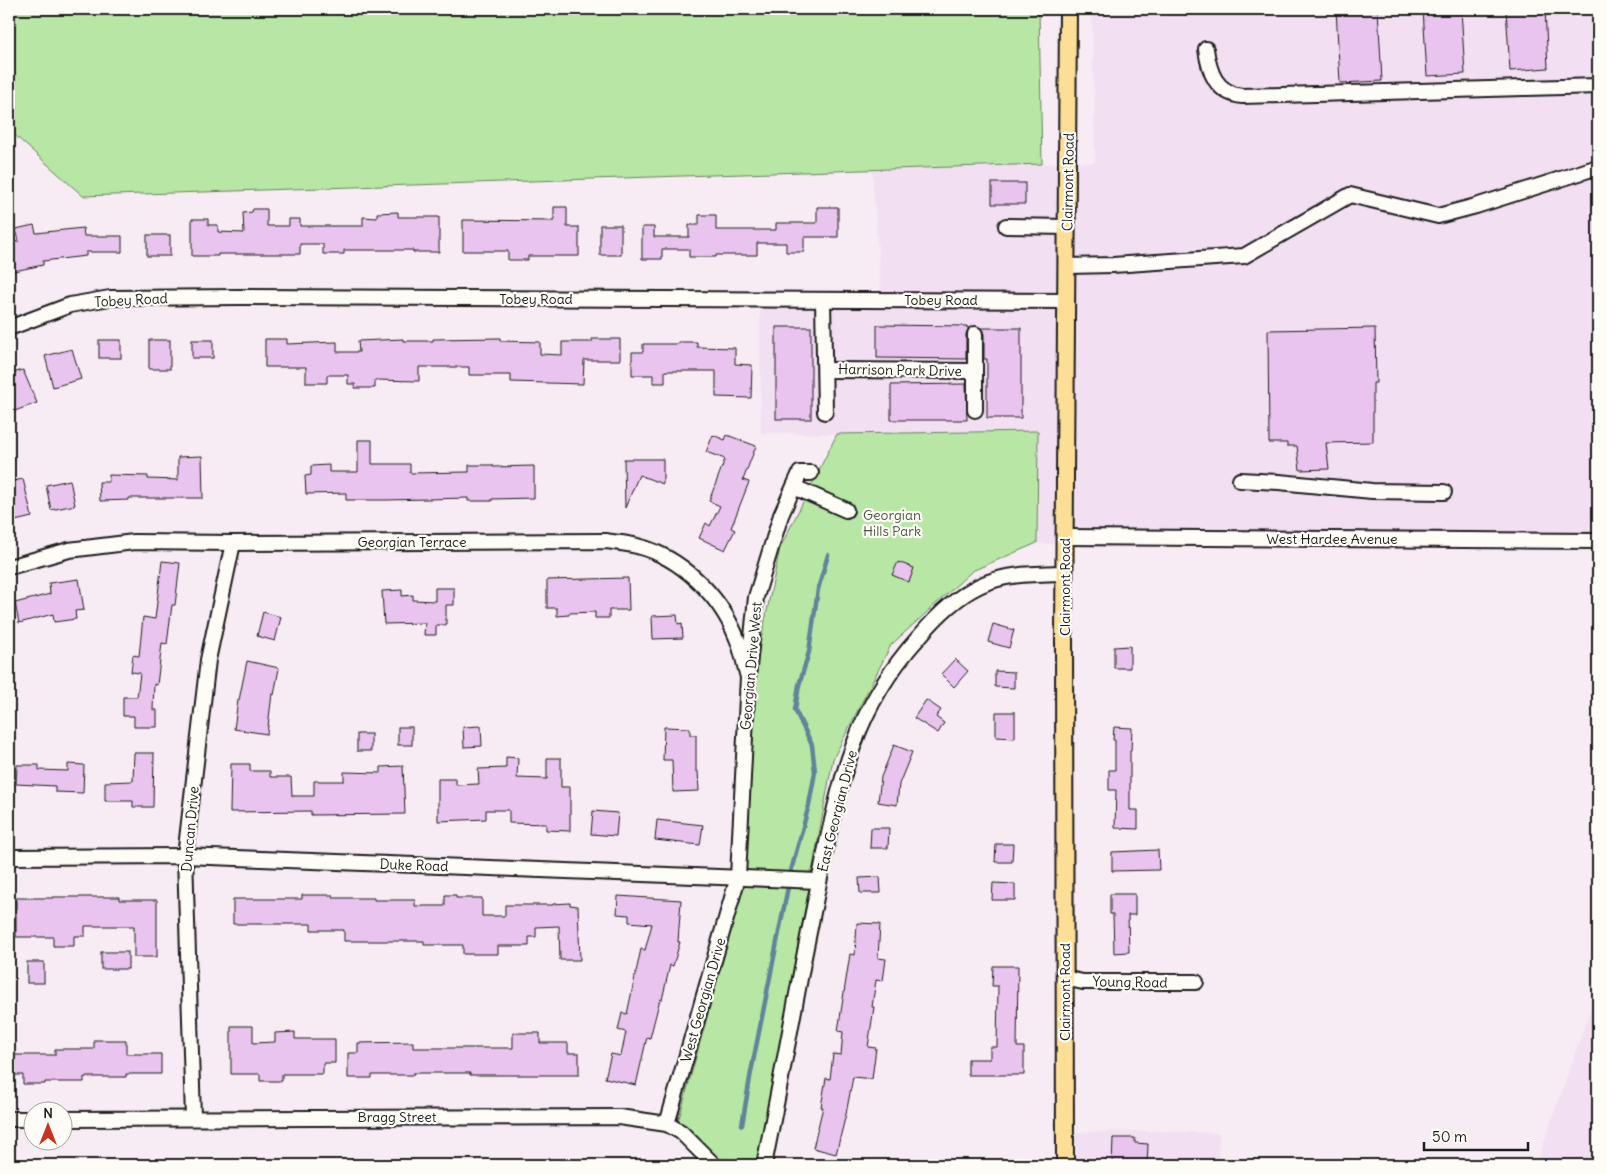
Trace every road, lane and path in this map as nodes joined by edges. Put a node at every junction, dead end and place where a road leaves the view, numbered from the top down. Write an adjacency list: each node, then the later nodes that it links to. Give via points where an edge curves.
1 (1068, 9): 6 (main road, Clairmont Road)
2 (1206, 49): 3 (street, via 1214,78 1227,92 1242,96)
3 (1598, 86)
4 (1598, 167): 7 (street, via 1438,216 1350,195 1244,256)
5 (1006, 226): 6 (street)
6 (1068, 227): 7 (main road, Clairmont Road)
7 (1067, 266): 9 (main road, Clairmont Road)
8 (823, 300): 9 (street, Tobey Road); 10 (street, Tobey Road, via 110,298 70,305); 12 (street, Harrison Park Drive)
9 (1067, 300): 21 (main road, Clairmont Road)
10 (9, 328)
11 (975, 334): 13 (street, Harrison Park Drive)
12 (824, 370): 13 (street, Harrison Park Drive); 15 (street, Harrison Park Drive)
13 (975, 371): 14 (street, Harrison Park Drive)
14 (975, 410)
15 (825, 412)
16 (811, 473): 18 (street, Georgian Drive West, via 800,473)
17 (1240, 480): 19 (street, via 1372,491)
18 (794, 487): 20 (street); 26 (street, Georgian Drive West, via 781,515 756,597)
19 (1444, 492)
20 (846, 510)
21 (1065, 537): 22 (street, West Hardee Avenue); 25 (main road, Clairmont Road)
22 (1598, 541)
23 (233, 543): 24 (street, Georgian Terrace, via 134,542 69,550); 26 (street, Georgian Terrace, via 607,541 638,546 668,559 695,577 717,601 737,636); 27 (street, Duncan Drive, via 208,660)
24 (9, 567)
25 (1065, 573): 30 (street, East Georgian Drive, via 1015,576 980,585 930,623 904,653 883,685 853,746); 31 (main road, Clairmont Road)
26 (748, 677): 29 (street, Georgian Drive West)
27 (185, 856): 28 (street, Duke Road); 29 (street, Duke Road); 34 (street, Duncan Drive)
28 (9, 857)
29 (738, 877): 30 (street, Duke Road); 37 (street, West Georgian Drive)
30 (819, 881): 39 (street, East Georgian Drive)
31 (1064, 978): 32 (street, Young Road, via 1083,982); 40 (main road, Clairmont Road)
32 (1196, 982)
33 (72, 1118): 34 (street, Bragg Street)
34 (193, 1118): 37 (street, Bragg Street, via 619,1117)
35 (9, 1119): 36 (street)
36 (22, 1119)
37 (667, 1124): 38 (street, Bragg Street, via 681,1132)
38 (714, 1165)
39 (764, 1165)
40 (1065, 1165)

